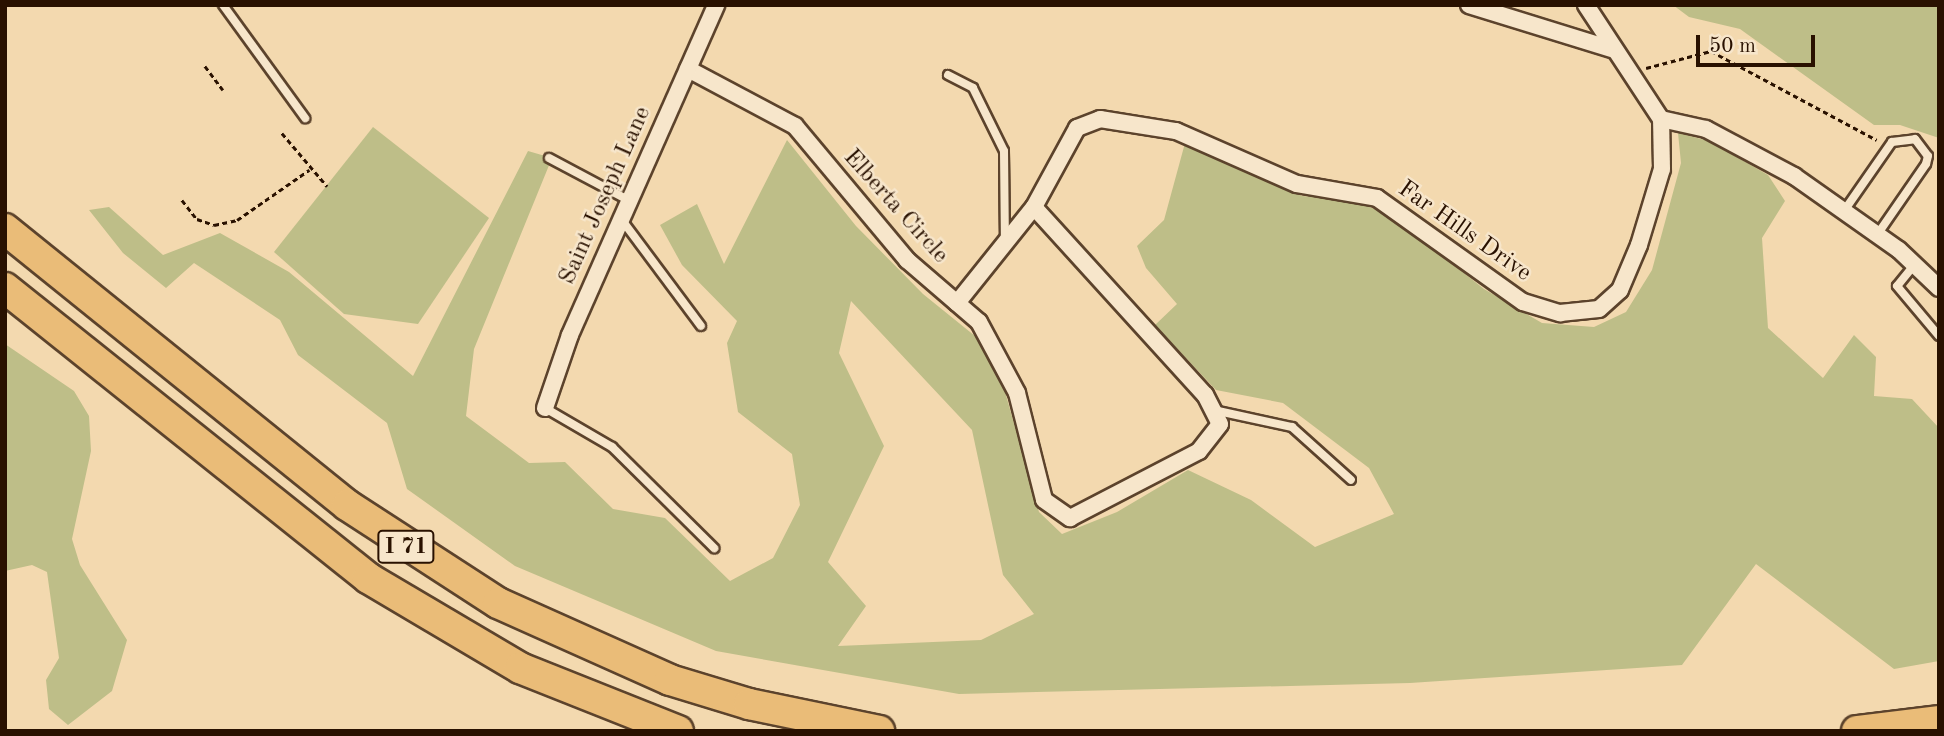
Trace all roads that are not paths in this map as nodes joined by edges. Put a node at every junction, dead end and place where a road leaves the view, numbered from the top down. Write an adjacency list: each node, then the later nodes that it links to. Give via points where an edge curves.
1 (223, 5): 9 (lane)
2 (716, 5): 7 (street, Saint Joseph Lane)
3 (1469, 5): 5 (street)
4 (1586, 5): 6 (street)
5 (1513, 12): 6 (street)
6 (1614, 50): 10 (street)
7 (688, 69): 12 (street, Saint Joseph Lane); 22 (street, Elberta Circle, via 795,126 907,260)
8 (948, 75): 18 (lane, via 973,88 1004,151)
9 (305, 118)
10 (1661, 119): 13 (street, Far Hills Drive, via 1662,169 1639,245 1620,290 1586,313 1523,302 1377,198 1297,184 1134,120 1100,119 1077,128); 14 (street, via 1706,129 1758,154)
11 (549, 158): 12 (lane)
12 (630, 201): 15 (street, Saint Joseph Lane)
13 (1034, 207): 18 (street, Far Hills Drive); 26 (street)
14 (1844, 211): 17 (street); 17 (lane, via 1892,142 1915,139 1928,156 1926,164)
15 (622, 220): 23 (lane); 25 (street, Saint Joseph Lane)
16 (5, 229): 31 (highway, I 71, via 346,505 487,597 670,680 749,704)
17 (1877, 235): 19 (street)
18 (1005, 243): 22 (street, Far Hills Drive)
19 (1915, 264): 21 (street); 24 (lane, via 1897,286)
20 (5, 288): 30 (highway, I 71, via 368,578 520,668)
21 (1939, 288)
22 (957, 303): 26 (street, Elberta Circle, via 979,322 1004,363 1044,500 1061,517 1099,508 1199,451 1217,434)
23 (701, 326)
24 (1939, 336)
25 (545, 408): 28 (lane, via 612,447)
26 (1218, 411): 27 (lane, via 1292,427)
27 (1351, 480)
28 (714, 548)
29 (1939, 720): 32 (highway)
30 (677, 731)
31 (879, 731)
32 (1857, 731)

